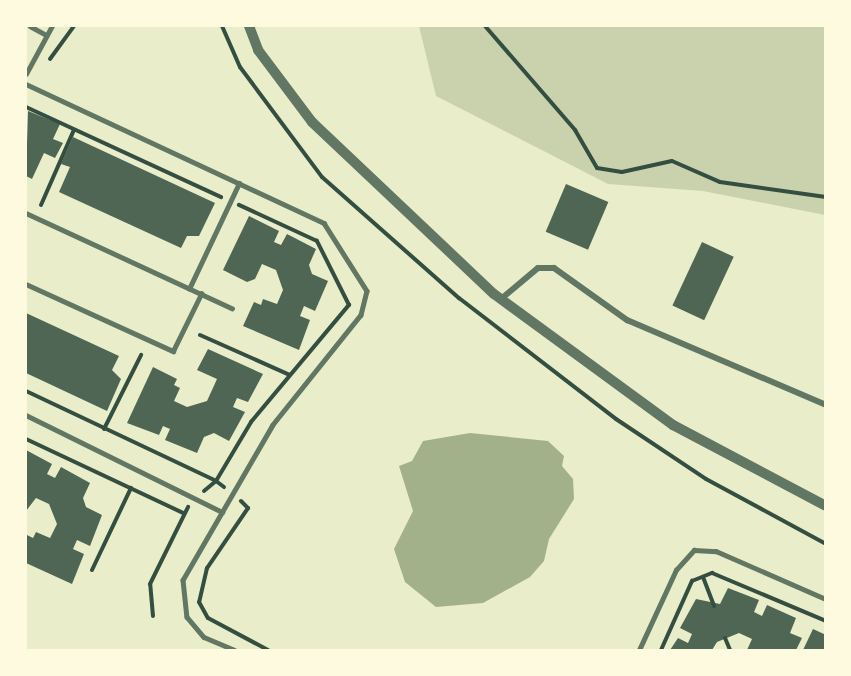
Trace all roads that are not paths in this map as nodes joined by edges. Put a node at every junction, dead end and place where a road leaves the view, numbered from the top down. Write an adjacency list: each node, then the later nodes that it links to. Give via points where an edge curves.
1 (30, 26): 4 (lane)
2 (52, 26): 4 (lane)
3 (249, 26): 12 (street, via 258,51 312,122)
4 (46, 35): 5 (lane)
5 (26, 74)
6 (26, 84): 7 (lane)
7 (239, 183): 10 (lane); 17 (lane, via 324,223 343,247 368,302 273,425)
8 (26, 213): 10 (lane)
9 (26, 284): 11 (lane, via 173,351)
10 (189, 289): 11 (lane)
11 (201, 294): 13 (lane)
12 (501, 299): 14 (street, via 538,268 554,268 627,320); 16 (street, via 673,425)
13 (231, 308)
14 (825, 405)
15 (26, 415): 17 (lane)
16 (825, 506)
17 (222, 512): 19 (lane, via 194,555 183,580 181,603 204,637)
18 (825, 599): 20 (lane, via 716,551 694,550 676,570)
19 (234, 651)
20 (639, 651)

